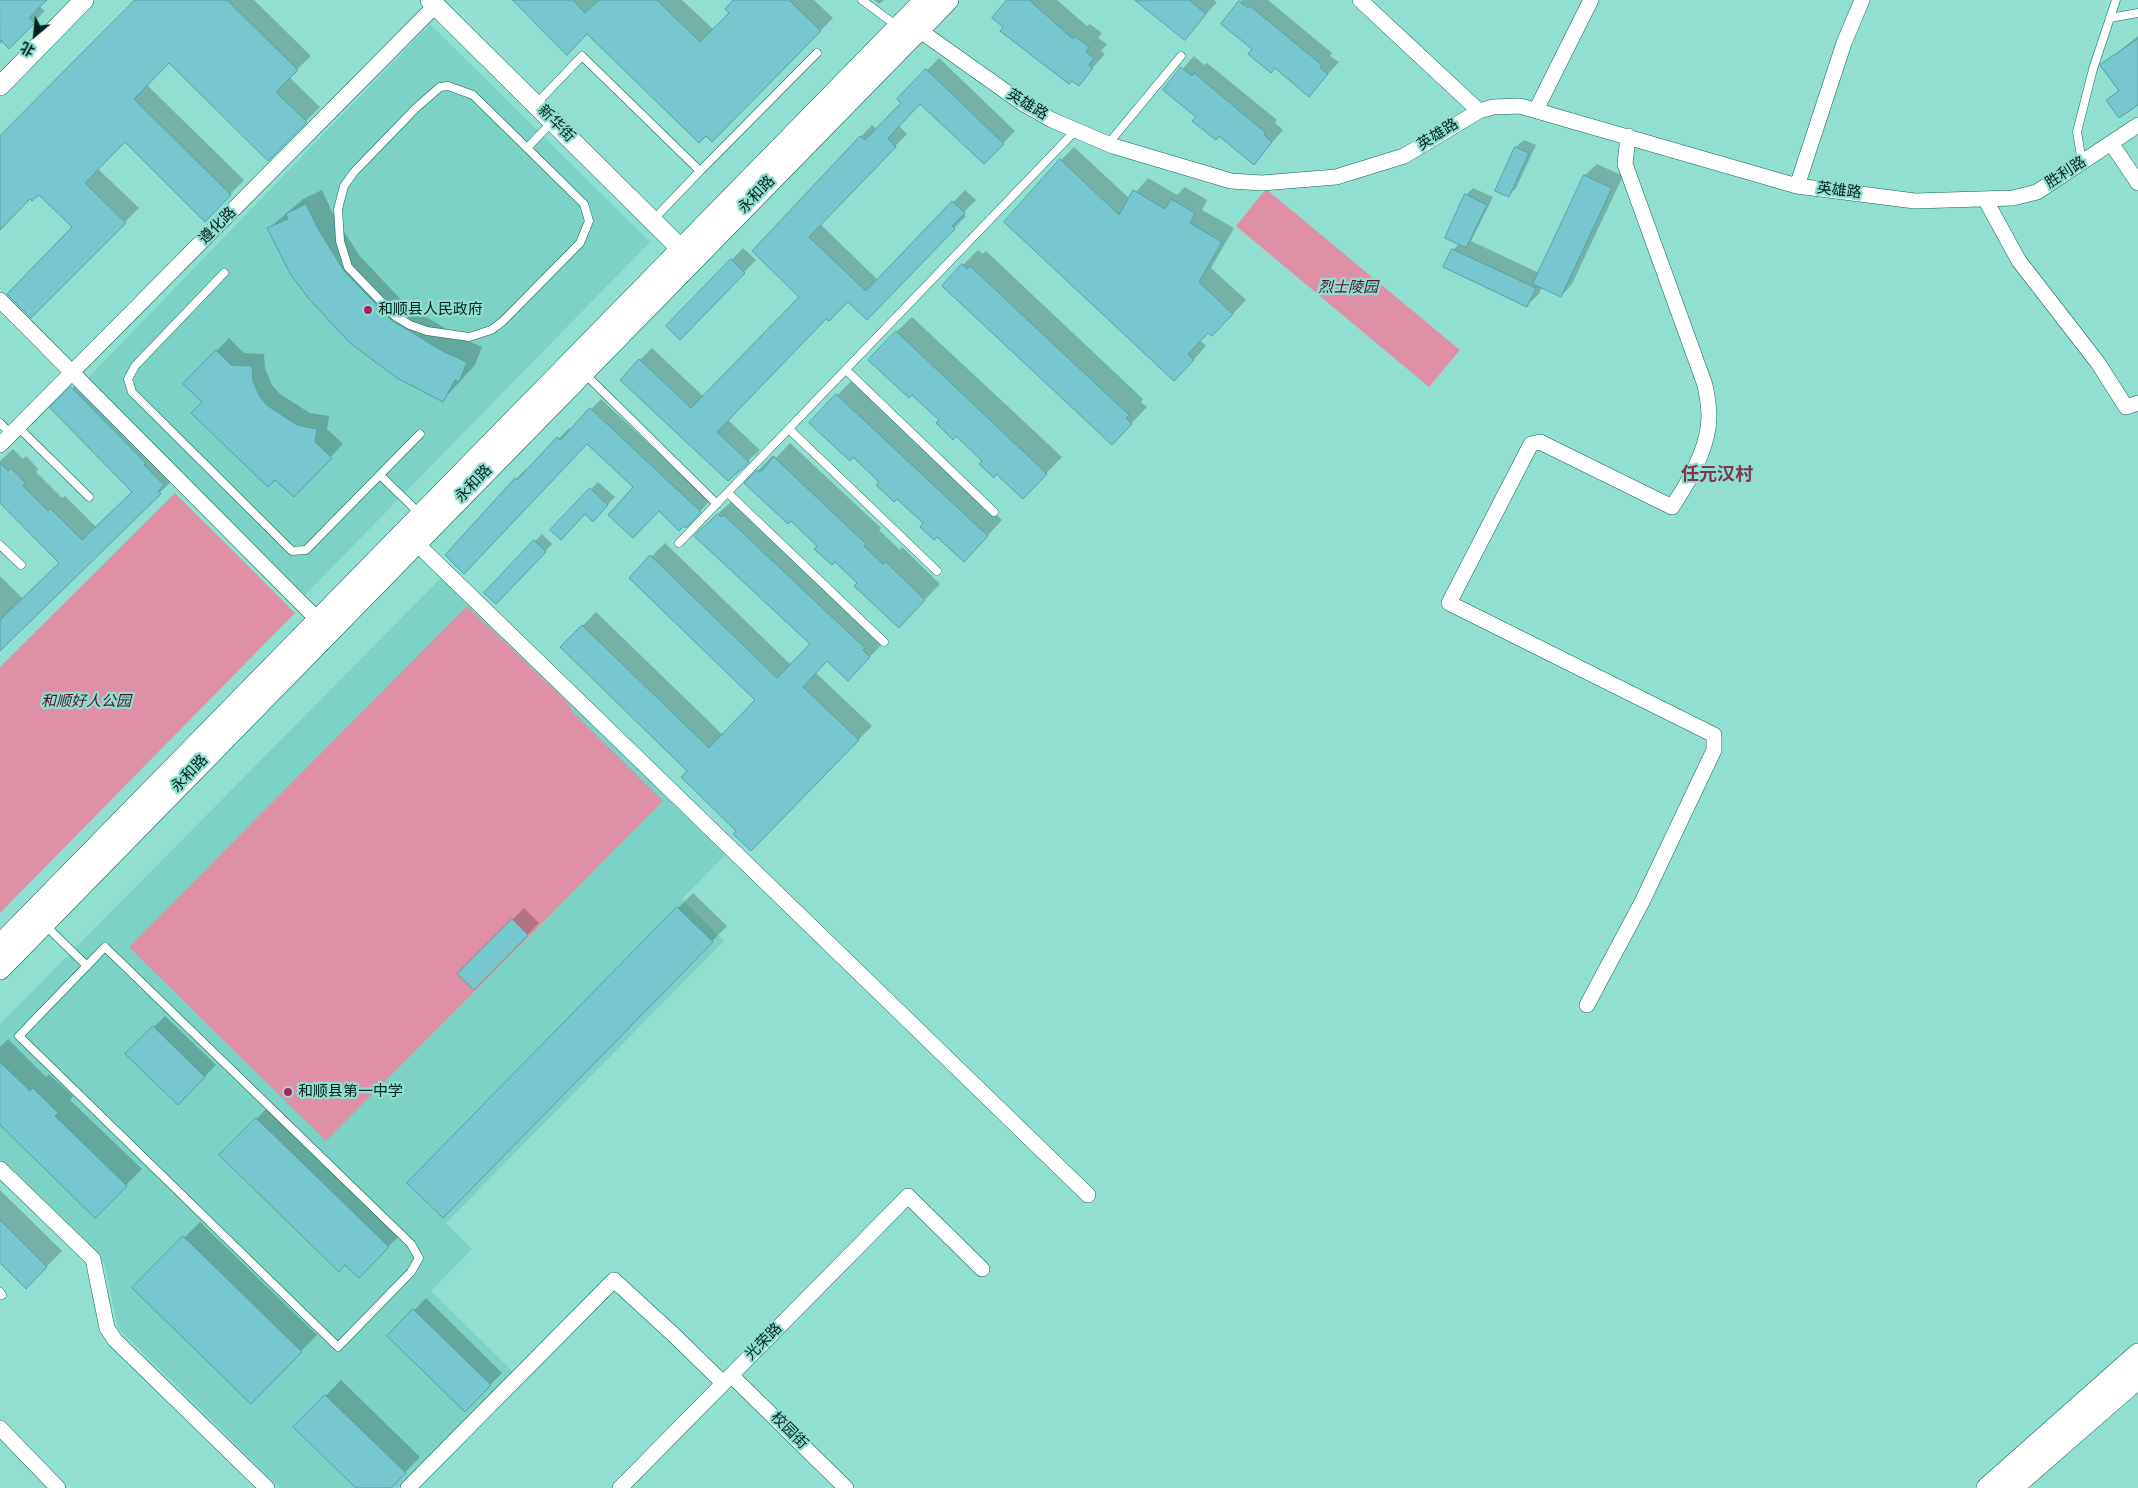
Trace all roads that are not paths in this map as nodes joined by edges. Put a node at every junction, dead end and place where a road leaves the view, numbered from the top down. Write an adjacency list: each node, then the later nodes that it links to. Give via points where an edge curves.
1 (84, 0): 15 (street)
2 (862, 0): 12 (lane)
3 (925, 0): 12 (main road, 永和路)
4 (948, 0): 12 (main road, 永和路)
5 (1360, 0): 18 (street)
6 (1591, 0): 17 (street)
7 (1862, 0): 29 (street, via 1844,43)
8 (2116, 0): 11 (lane)
9 (433, 3): 16 (street, 新华街); 37 (street, 遵化路)
10 (2138, 13): 11 (lane)
11 (2110, 18): 26 (lane, via 2077,132)
12 (909, 28): 21 (street, 英雄路, via 1022,103); 32 (main road, 永和路); 36 (main road, 永和路)
13 (817, 53): 27 (lane)
14 (1181, 56): 23 (lane)
15 (0, 86)
16 (535, 104): 19 (street, 新华街); 27 (lane, via 582,56)
17 (1536, 110): 18 (street, 英雄路, via 1520,106); 22 (street, 英雄路)
18 (1479, 111): 23 (street, 英雄路, via 1404,156 1370,168 1336,176 1271,182 1231,181)
19 (552, 122): 25 (lane); 31 (street, 新华街)
20 (2138, 125): 24 (street, 胜利路)
21 (1076, 130): 23 (street, 英雄路); 35 (lane)
22 (1628, 136): 29 (street, 英雄路); 61 (street, via 1625,164 1705,385 1709,417 1706,441 1672,506 1540,442 1531,444 1449,603 1714,735 1714,750 1642,902)
23 (1108, 144)
24 (2111, 144): 26 (street, 胜利路); 28 (street)
25 (527, 148): 25 (lane, via 473,95 454,87 440,88 409,115 344,186 338,209 340,241 348,267 395,316 410,325 426,331 469,337 492,330 580,242 589,221 584,204)
26 (2082, 162): 30 (street, 胜利路, via 2037,192 2013,198)
27 (700, 171): 31 (lane)
28 (2138, 183)
29 (1797, 186): 30 (street, 英雄路, via 1916,200)
30 (1985, 199): 38 (street, via 2019,261 2098,363 2126,407)
31 (652, 220): 32 (street, 新华街)
32 (682, 249): 49 (main road, 永和路)
33 (224, 274): 44 (lane, via 135,366 128,379 132,392 292,550 306,550)
34 (0, 300): 37 (street)
35 (846, 370): 40 (lane); 48 (lane)
36 (583, 372): 47 (lane); 50 (main road, 永和路)
37 (72, 373): 41 (street, 遵化路); 55 (street)
38 (2138, 403)
39 (0, 423): 41 (lane)
40 (789, 429): 45 (lane); 54 (lane)
41 (15, 431): 43 (street, 遵化路); 46 (lane)
42 (420, 434): 44 (lane)
43 (0, 446)
44 (380, 474): 49 (lane)
45 (728, 493): 47 (lane); 56 (lane)
46 (90, 497)
47 (717, 504): 51 (lane)
48 (994, 512)
49 (421, 515): 55 (main road, 永和路)
50 (416, 543): 57 (main road, 永和路); 63 (street)
51 (679, 543)
52 (0, 545): 53 (lane)
53 (21, 565)
54 (937, 571)
55 (318, 620): 58 (main road, 永和路)
56 (884, 642)
57 (44, 923): 59 (lane); 60 (main road, 永和路)
58 (0, 945)
59 (87, 966): 59 (lane, via 105,947 411,1244 418,1258 411,1272 338,1347 18,1036)
60 (0, 969)
61 (1587, 1005)
62 (0, 1169): 70 (street, via 93,1259 106,1328 115,1340)
63 (1088, 1195)
64 (982, 1269): 67 (street, 光荣路, via 908,1196)
65 (2138, 1354): 74 (main road)
66 (2138, 1378): 75 (main road)
67 (727, 1379): 71 (street, 校园街, via 614,1280); 72 (street, 光荣路); 73 (street, 校园街)
68 (0, 1428): 69 (street)
69 (58, 1488)
70 (267, 1488)
71 (408, 1488)
72 (620, 1488)
73 (846, 1488)
74 (1986, 1488)
75 (2012, 1488)

